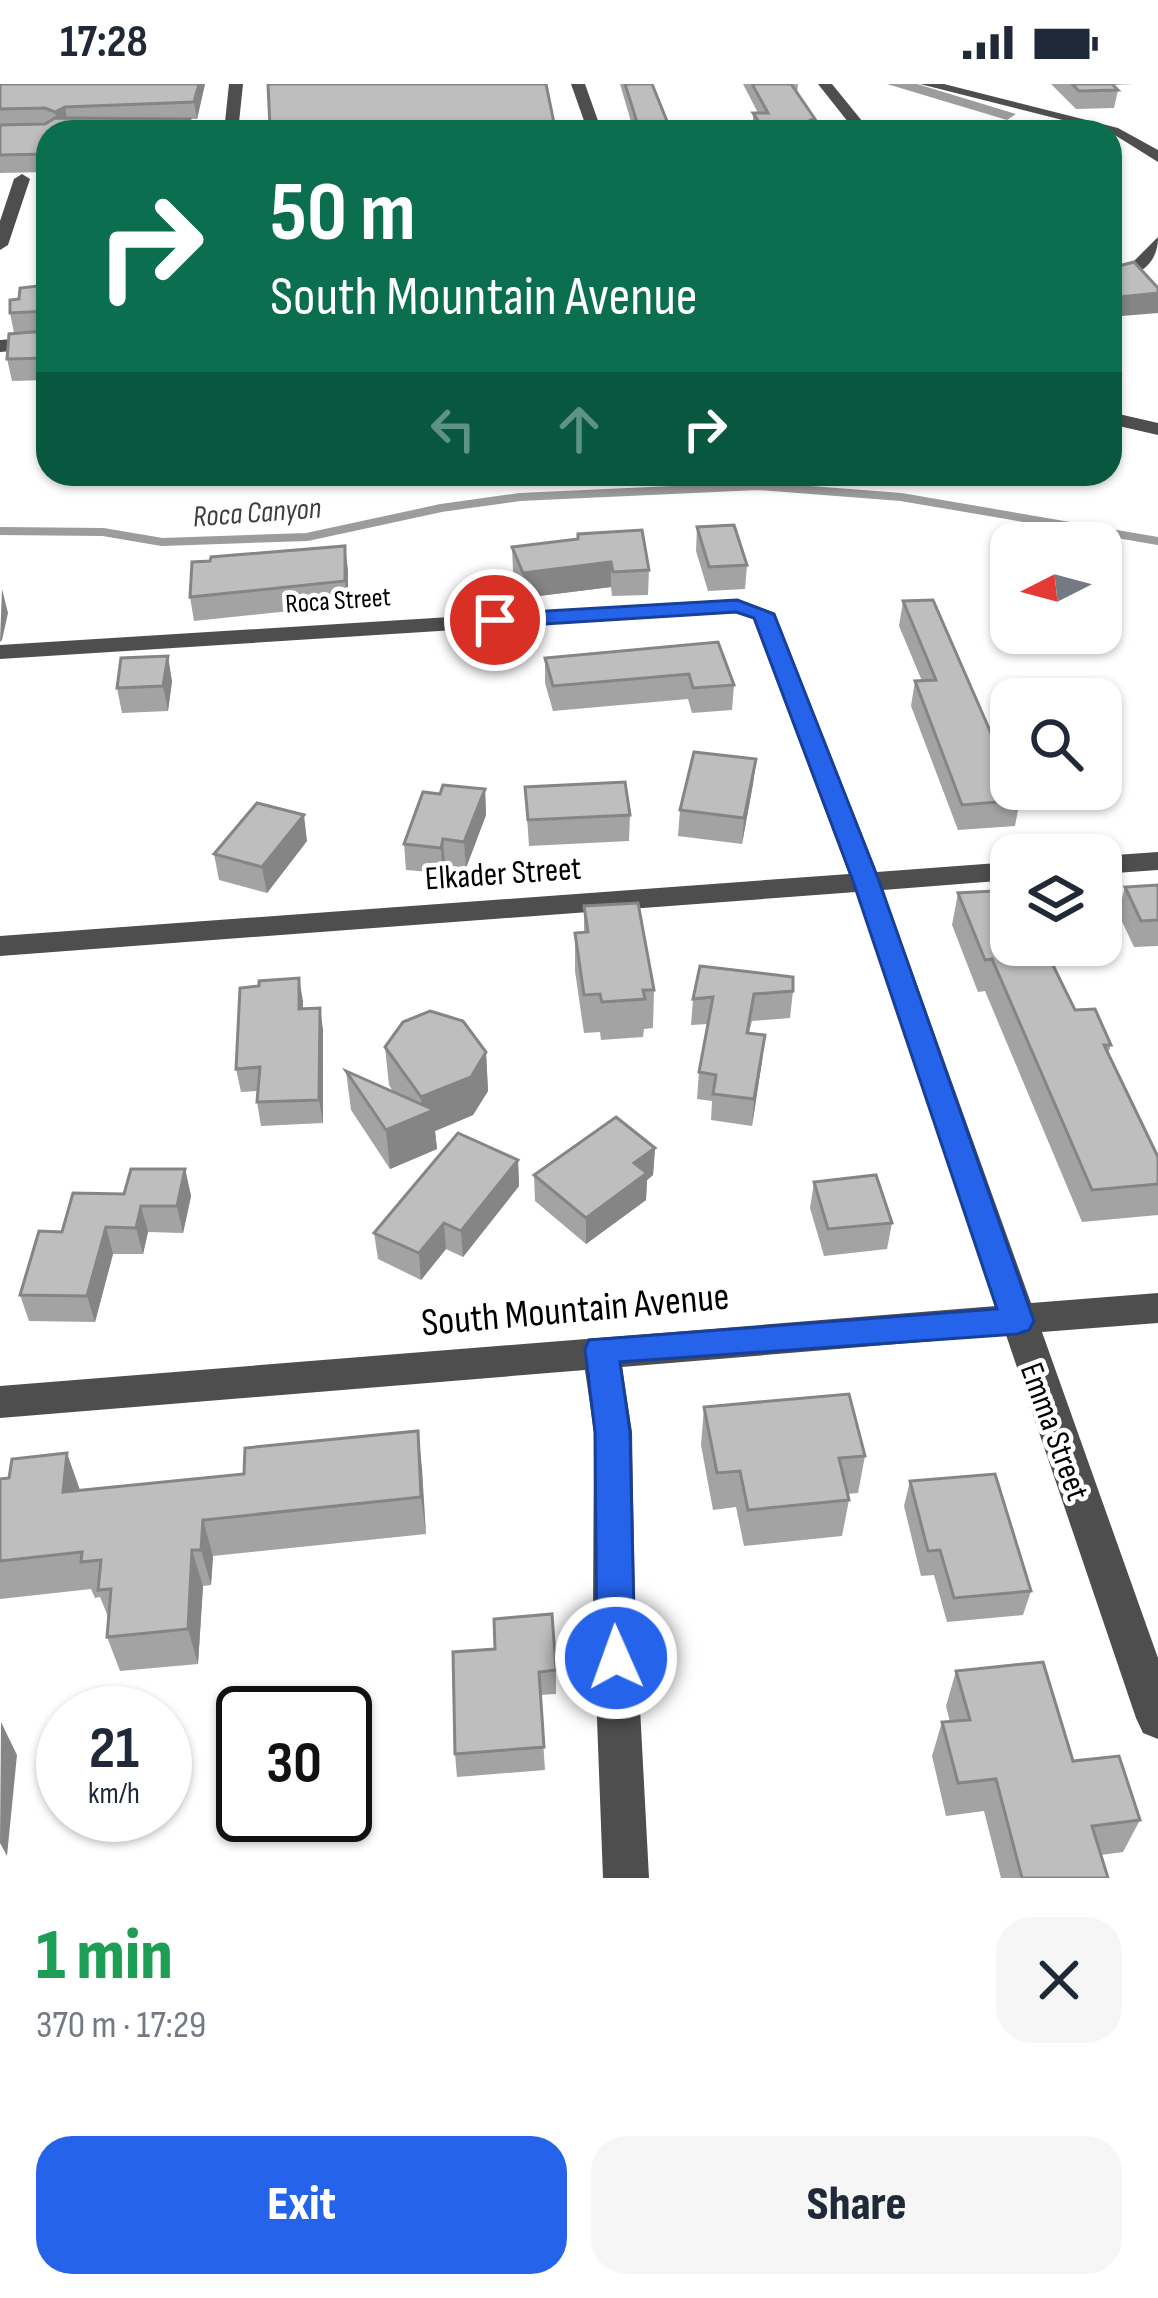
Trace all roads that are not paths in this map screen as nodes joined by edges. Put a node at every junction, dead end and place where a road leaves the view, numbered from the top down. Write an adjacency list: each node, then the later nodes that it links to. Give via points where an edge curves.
1 (236, 84): 5 (street)
2 (578, 84): 6 (street)
3 (825, 84): 7 (street)
4 (927, 84): 8 (street)
5 (232, 120)
6 (592, 120)
7 (854, 120)
8 (1069, 120)
9 (1122, 134): 10 (street)
10 (1158, 157)
11 (0, 180): 13 (street, via 29,179)
12 (1158, 242): 14 (street)
13 (0, 245)
14 (1122, 274)
15 (36, 343): 16 (street)
16 (0, 346)
17 (1122, 421): 18 (street)
18 (1158, 429)
19 (752, 608): 20 (street, Roca Street); 24 (street, Emma Street, via 769,623)
20 (0, 652)
21 (1158, 861): 22 (street)
22 (1122, 864)
23 (990, 872): 24 (street, Elkader Street)
24 (866, 881): 25 (street, Elkader Street); 27 (street, Emma Street)
25 (0, 946)
26 (1158, 1308): 27 (street, South Mountain Avenue)
27 (1017, 1321): 28 (street, South Mountain Avenue); 30 (street, Emma Street)
28 (601, 1349): 29 (street, South Mountain Avenue); 31 (street, via 613,1432)
29 (0, 1402)
30 (1158, 1718)
31 (626, 1878)

